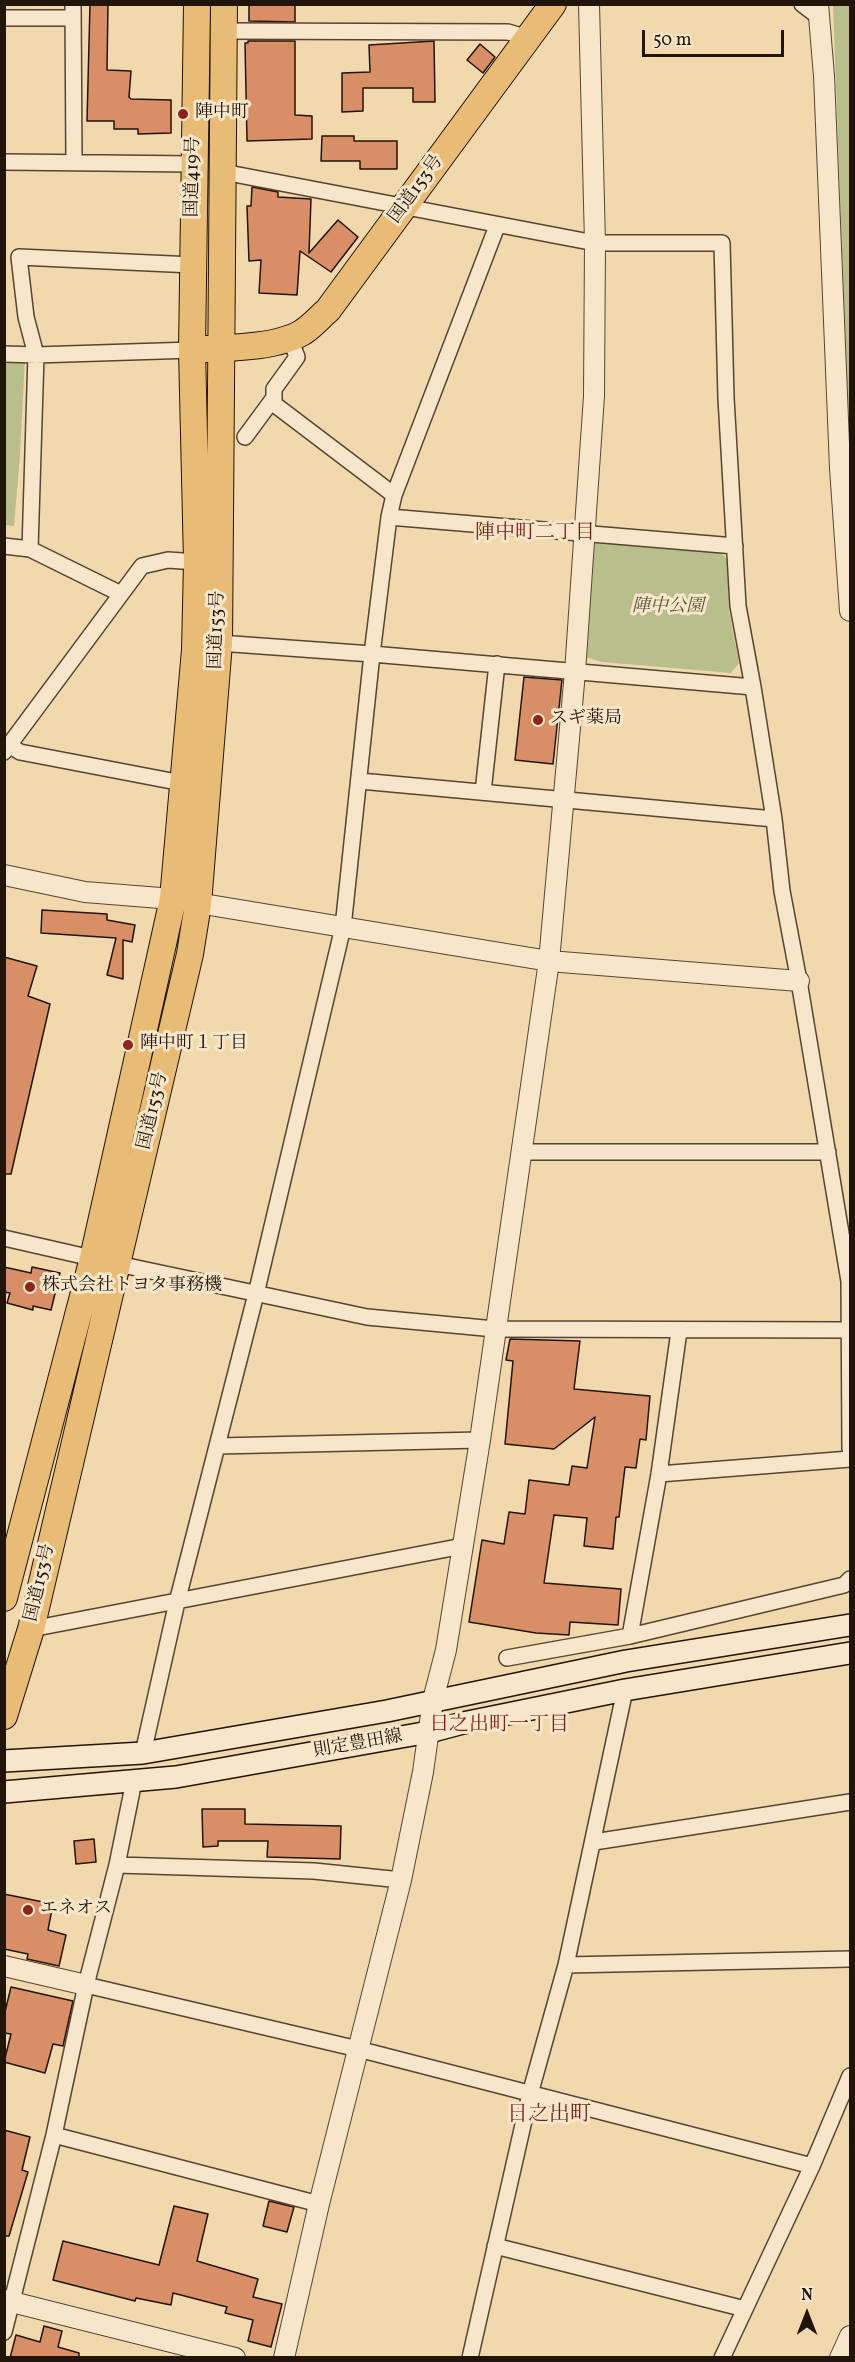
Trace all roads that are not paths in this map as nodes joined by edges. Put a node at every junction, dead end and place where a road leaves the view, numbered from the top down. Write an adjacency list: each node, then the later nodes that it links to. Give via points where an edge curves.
1 (197, 4): 13 (highway, 国道419号)
2 (224, 4): 9 (highway, 国道419号)
3 (553, 4): 10 (highway, 国道153号)
4 (589, 4): 17 (street)
5 (802, 4): 7 (street)
6 (73, 11): 8 (street); 12 (street)
7 (818, 11): 34 (street)
8 (4, 18)
9 (223, 31): 10 (street, via 508,32); 14 (highway, 国道419号)
10 (528, 38): 15 (highway, 国道153号)
11 (4, 162): 12 (street)
12 (74, 162): 13 (street)
13 (194, 164): 18 (highway, 国道419号)
14 (223, 172): 15 (street); 20 (highway, 国道419号)
15 (404, 208): 16 (street); 19 (highway, 国道153号, via 328,310)
16 (497, 226): 17 (street); 26 (street)
17 (595, 243): 28 (street, via 594,396); 30 (street, via 722,243)
18 (193, 265): 21 (highway, 国道419号); 23 (street, via 19,257 26,317)
19 (290, 338): 20 (highway, 国道153号); 24 (street, via 297,357 274,389)
20 (222, 348): 21 (highway, 国道153号); 35 (highway, 国道153号)
21 (192, 350): 23 (street); 32 (highway, 国道153号)
22 (4, 354): 23 (street)
23 (36, 355): 31 (street)
24 (273, 399): 25 (street); 26 (street, via 274,404)
25 (245, 437)
26 (394, 495): 27 (street)
27 (389, 517): 28 (street); 36 (street)
28 (586, 534): 30 (street); 38 (street)
29 (4, 546): 31 (street)
30 (735, 546): 39 (street, via 738,606)
31 (30, 549): 33 (street)
32 (196, 562): 33 (street, via 168,560 142,566); 42 (highway, 国道153号, via 195,650)
33 (121, 594): 40 (street)
34 (850, 611)
35 (219, 643): 36 (street); 48 (highway, 国道153号)
36 (372, 654): 37 (street); 41 (street)
37 (497, 664): 38 (street); 43 (street)
38 (575, 672): 39 (street); 44 (street)
39 (753, 687): 45 (street)
40 (7, 749): 42 (street)
41 (360, 781): 43 (street); 49 (street)
42 (182, 783): 47 (highway, 国道153号)
43 (483, 792): 44 (street)
44 (564, 800): 45 (street); 50 (street)
45 (774, 819): 51 (street, via 782,891)
46 (4, 875): 47 (street, via 85,892)
47 (172, 898): 48 (street); 55 (highway, 国道153号)
48 (198, 904): 49 (street); 56 (highway, 国道153号, via 190,954)
49 (343, 927): 50 (street); 57 (street)
50 (549, 961): 51 (street); 52 (street)
51 (799, 981): 53 (street)
52 (522, 1152): 53 (street); 58 (street)
53 (828, 1152): 59 (street, via 849,1281)
54 (4, 1238): 55 (street)
55 (93, 1257): 56 (street); 68 (highway, 国道153号)
56 (118, 1264): 57 (street); 71 (highway, 国道153号)
57 (256, 1294): 58 (street, via 368,1317); 62 (street)
58 (495, 1329): 60 (street); 61 (street)
59 (848, 1330): 60 (street); 63 (street)
60 (679, 1331): 65 (street)
61 (480, 1440): 62 (street); 66 (street)
62 (218, 1446): 69 (street)
63 (850, 1449)
64 (850, 1459): 65 (street)
65 (659, 1474): 72 (street)
66 (463, 1546): 69 (street); 76 (street, via 446,1650)
67 (850, 1579): 72 (street, via 844,1585)
68 (4, 1598)
69 (177, 1602): 71 (street); 79 (street)
70 (850, 1625): 76 (main road, 則定豊田線, via 626,1660)
71 (31, 1629): 77 (highway, 国道153号)
72 (630, 1636): 74 (street)
73 (850, 1653): 75 (main road, 則定豊田線)
74 (507, 1658)
75 (626, 1690): 78 (main road, 則定豊田線); 84 (street)
76 (433, 1700): 78 (street); 79 (main road, 則定豊田線)
77 (4, 1716)
78 (429, 1732): 81 (main road, 則定豊田線); 86 (street)
79 (143, 1753): 80 (main road, 則定豊田線)
80 (4, 1761)
81 (134, 1781): 82 (main road, 則定豊田線); 85 (street)
82 (4, 1792)
83 (850, 1802): 84 (street)
84 (594, 1842): 88 (street)
85 (117, 1865): 86 (street, via 314,1871); 90 (street)
86 (401, 1880): 91 (street)
87 (850, 1959): 88 (street)
88 (566, 1965): 93 (street)
89 (4, 1966): 90 (street)
90 (86, 1985): 91 (street); 94 (street)
91 (358, 2049): 93 (street); 96 (street)
92 (850, 2076): 95 (street)
93 (530, 2094): 95 (street); 97 (street)
94 (54, 2135): 96 (street); 98 (street)
95 (812, 2166): 99 (street)
96 (319, 2204): 103 (street)
97 (495, 2246): 99 (street); 104 (street)
98 (8, 2301): 100 (street); 102 (street)
99 (745, 2309): 105 (street)
100 (4, 2332)
101 (850, 2336): 106 (street)
102 (235, 2358)
103 (284, 2358)
104 (470, 2358)
105 (722, 2358)
106 (840, 2358)

